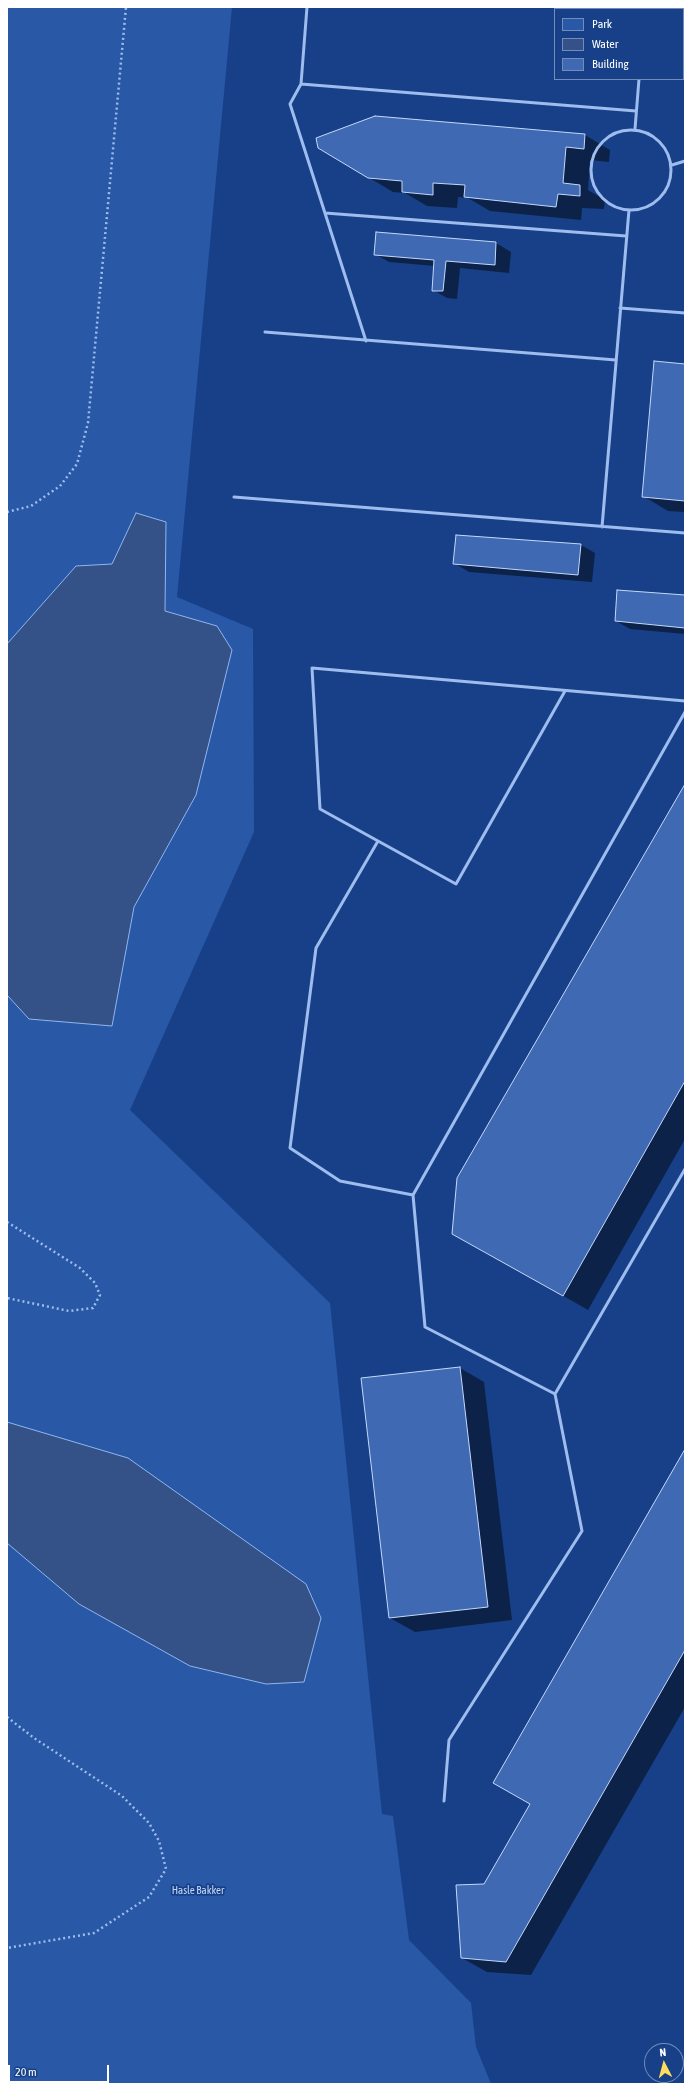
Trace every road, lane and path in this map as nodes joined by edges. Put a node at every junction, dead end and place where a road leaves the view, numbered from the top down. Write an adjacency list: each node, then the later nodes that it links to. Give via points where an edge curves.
1 (126, 7): 18 (path, via 88,423 77,464 60,486 31,506)
2 (307, 7): 4 (lane)
3 (639, 80): 5 (lane)
4 (301, 84): 5 (lane); 10 (lane, via 290,104)
5 (636, 111): 6 (lane)
6 (635, 129): 8 (lane, via 648,133 660,141 668,152); 9 (lane, via 622,130 600,143 590,167 596,191 605,201 616,208)
7 (685, 161): 8 (lane)
8 (672, 165): 9 (lane, via 671,180 665,192 655,202 642,209)
9 (629, 210): 11 (lane)
10 (325, 213): 11 (lane); 15 (lane)
11 (626, 236): 12 (lane)
12 (620, 308): 13 (lane); 16 (lane)
13 (685, 313)
14 (265, 332): 15 (lane)
15 (366, 341): 16 (lane)
16 (616, 360): 19 (lane)
17 (234, 497): 19 (lane)
18 (7, 512)
19 (602, 527): 20 (lane)
20 (685, 532)
21 (565, 691): 22 (lane); 24 (lane, via 456,884); 24 (lane, via 312,668 320,809)
22 (685, 701)
23 (685, 712): 26 (lane)
24 (378, 841): 26 (lane, via 316,948 290,1148 340,1181)
25 (685, 1169): 29 (lane)
26 (413, 1195): 29 (lane, via 425,1327)
27 (7, 1222): 28 (path, via 80,1268 95,1283 100,1295 93,1308 69,1311)
28 (7, 1298)
29 (555, 1394): 31 (lane, via 582,1531 449,1740)
30 (7, 1717): 32 (path, via 34,1738 122,1796 149,1823 159,1841 166,1869 149,1897 94,1933)
31 (444, 1801)
32 (7, 1948)

